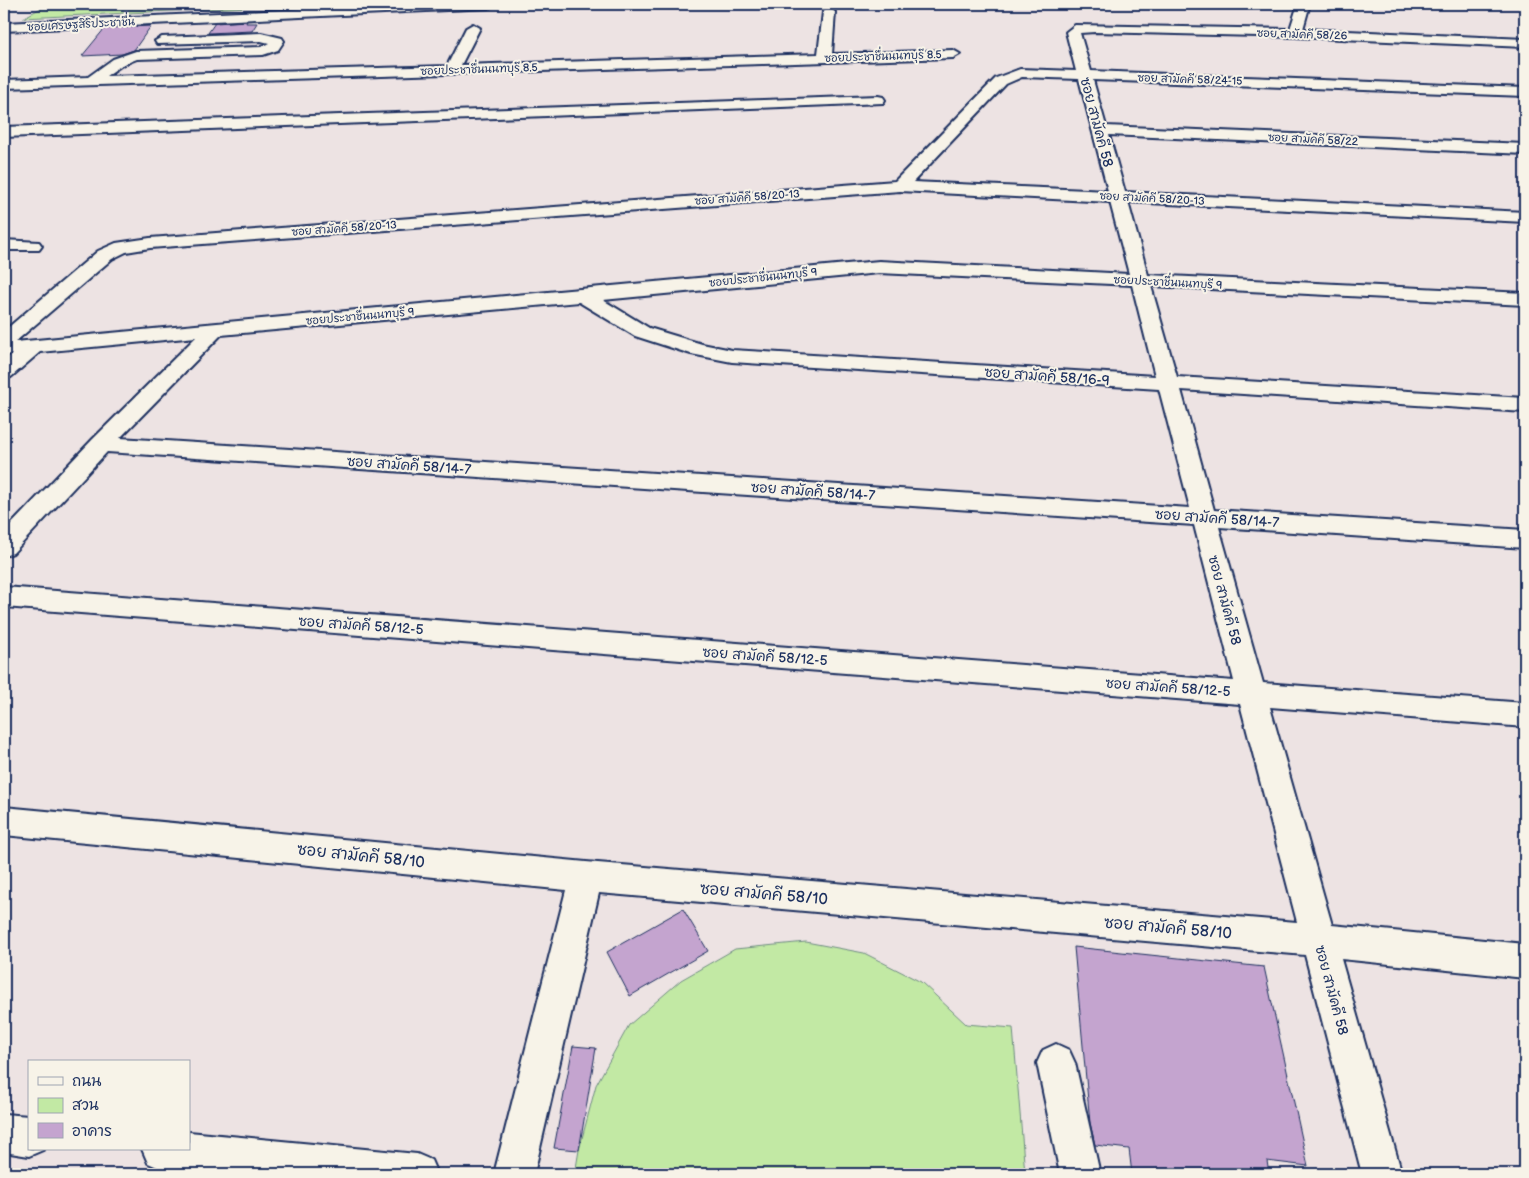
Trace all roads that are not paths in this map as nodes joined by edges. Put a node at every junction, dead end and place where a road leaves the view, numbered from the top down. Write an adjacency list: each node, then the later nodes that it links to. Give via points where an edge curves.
1 (381, 4): 5 (street, ซอยเศรษฐสิริประชาชื่น)
2 (489, 4): 6 (street, ซอยเศรษฐสิริประชาชื่น)
3 (1304, 4): 9 (street)
4 (829, 12): 13 (street)
5 (4, 22)
6 (4, 27)
7 (473, 28): 14 (street)
8 (1080, 28): 9 (street, ซอย สามัคคี 58/26); 15 (street, ซอย สามัคคี 58, via 1073,32)
9 (1295, 33): 11 (street, ซอย สามัคคี 58/26)
10 (162, 41): 16 (street, via 262,37 277,41 273,47 263,51 136,55 110,65)
11 (1525, 43)
12 (953, 54): 13 (street, ซอยประชาชื่นนนทบุรี 8.5)
13 (825, 58): 14 (street, ซอยประชาชื่นนนทบุรี 8.5)
14 (451, 70): 16 (street, ซอยประชาชื่นนนทบุรี 8.5)
15 (1084, 75): 18 (street, ซอย สามัคคี 58/24-15); 20 (street, ซอย สามัคคี 58); 23 (street, ซอย สามัคคี 58/24-15, via 1028,72 1001,81)
16 (92, 81): 17 (street, ซอยประชาชื่นนนทบุรี 8.5)
17 (4, 84)
18 (1525, 92)
19 (878, 100): 21 (street, via 536,105 190,119)
20 (1100, 130): 22 (street, ซอย สามัคคี 58/22); 24 (street, ซอย สามัคคี 58)
21 (4, 132)
22 (1525, 149)
23 (900, 186): 24 (street, ซอย สามัคคี 58/20-13); 32 (street, ซอย สามัคคี 58/20-13, via 136,244 105,255)
24 (1117, 196): 25 (street, ซอย สามัคคี 58/20-13); 28 (street, ซอย สามัคคี 58)
25 (1525, 217)
26 (4, 245): 27 (street)
27 (33, 246)
28 (1139, 280): 29 (street, ซอยประชาชื่นนนทบุรี 9, via 879,267); 30 (street, ซอยประชาชื่นนนทบุรี 9); 36 (street, ซอย สามัคคี 58)
29 (582, 296): 31 (street, ซอยประชาชื่นนนทบุรี 9); 36 (street, ซอย สามัคคี 58/16-9, via 642,332 698,350 732,356)
30 (1525, 299)
31 (217, 328): 33 (street, ซอยประชาชื่นนนทบุรี 9); 38 (street)
32 (4, 341)
33 (34, 346): 34 (street, ซอยประชาชื่นนนทบุรี 9); 35 (street)
34 (4, 348)
35 (4, 373)
36 (1168, 384): 37 (street, ซอย สามัคคี 58/16-9); 39 (street, ซอย สามัคคี 58)
37 (1525, 406)
38 (101, 444): 39 (street, ซอย สามัคคี 58/14-7); 41 (street)
39 (1203, 517): 40 (street, ซอย สามัคคี 58/14-7); 43 (street, ซอย สามัคคี 58)
40 (1525, 539)
41 (4, 547)
42 (4, 597): 43 (street, ซอย สามัคคี 58/12-5)
43 (1251, 694): 44 (street, ซอย สามัคคี 58/12-5); 47 (street, ซอย สามัคคี 58)
44 (1525, 716)
45 (4, 821): 46 (street, ซอย สามัคคี 58/10)
46 (586, 877): 47 (street, ซอย สามัคคี 58/10); 54 (street)
47 (1318, 940): 48 (street, ซอย สามัคคี 58/10); 56 (street, ซอย สามัคคี 58)
48 (1525, 961)
49 (1056, 1063): 55 (street)
50 (4, 1133): 51 (street)
51 (28, 1136)
52 (172, 1150): 53 (street)
53 (417, 1174)
54 (514, 1174)
55 (1080, 1174)
56 (1382, 1174)

